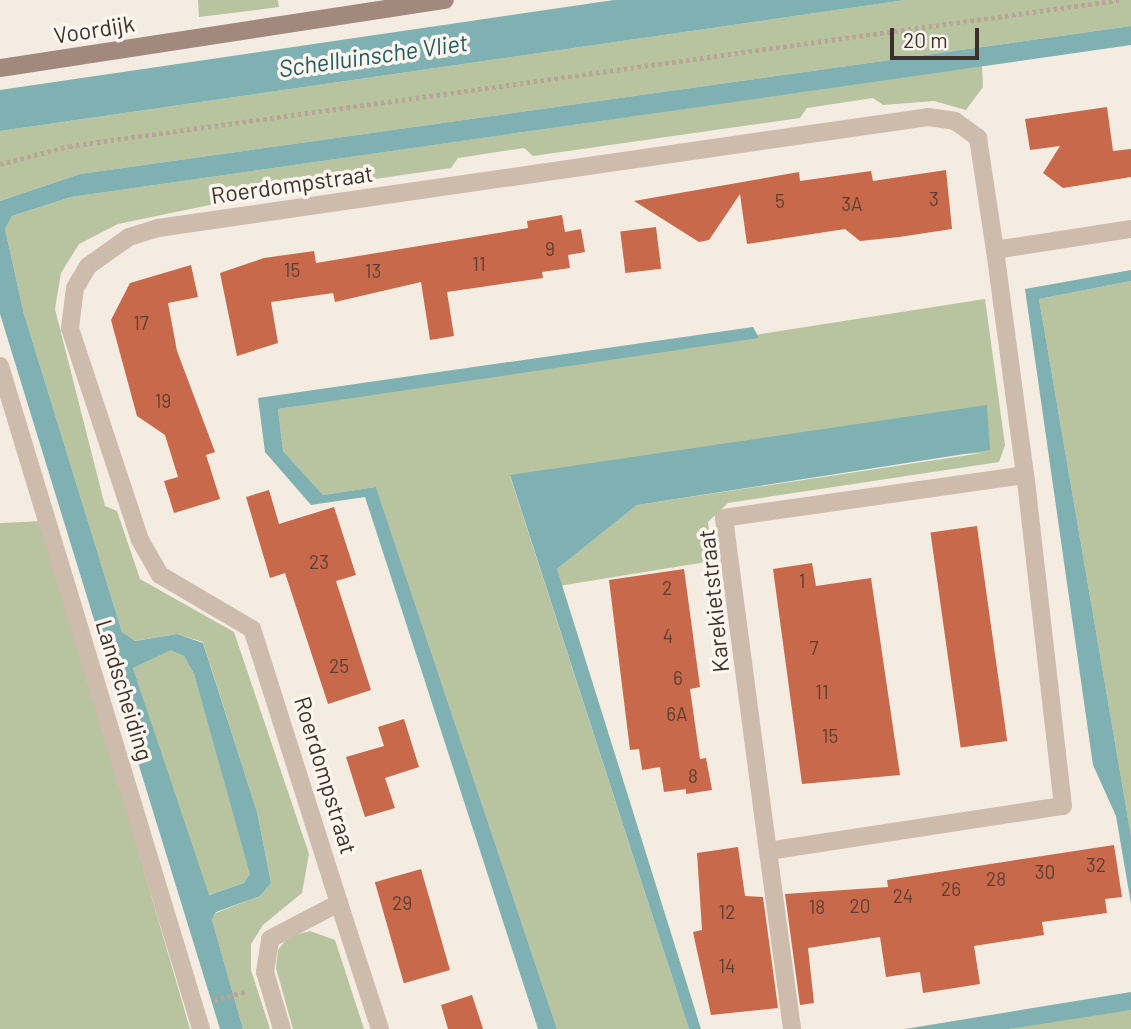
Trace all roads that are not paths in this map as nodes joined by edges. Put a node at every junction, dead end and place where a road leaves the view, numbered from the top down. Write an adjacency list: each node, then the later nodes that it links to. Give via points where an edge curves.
1 (445, 0): 2 (street, Voordijk)
2 (0, 68)
3 (1131, 229): 4 (street)
4 (995, 250): 6 (street); 8 (street, Roerdompstraat, via 978,138 954,121 928,117 158,228 129,237 88,266 75,288 70,328 140,540 160,575 252,629)
5 (0, 366): 9 (street, Landscheiding)
6 (1025, 475): 7 (street, via 1063,806); 7 (street, Karekietstraat, via 724,518)
7 (768, 851): 12 (street, Karekietstraat)
8 (339, 903): 10 (street, via 270,939 265,972); 11 (street, Roerdompstraat)
9 (201, 1029)
10 (282, 1029)
11 (380, 1029)
12 (792, 1029)

